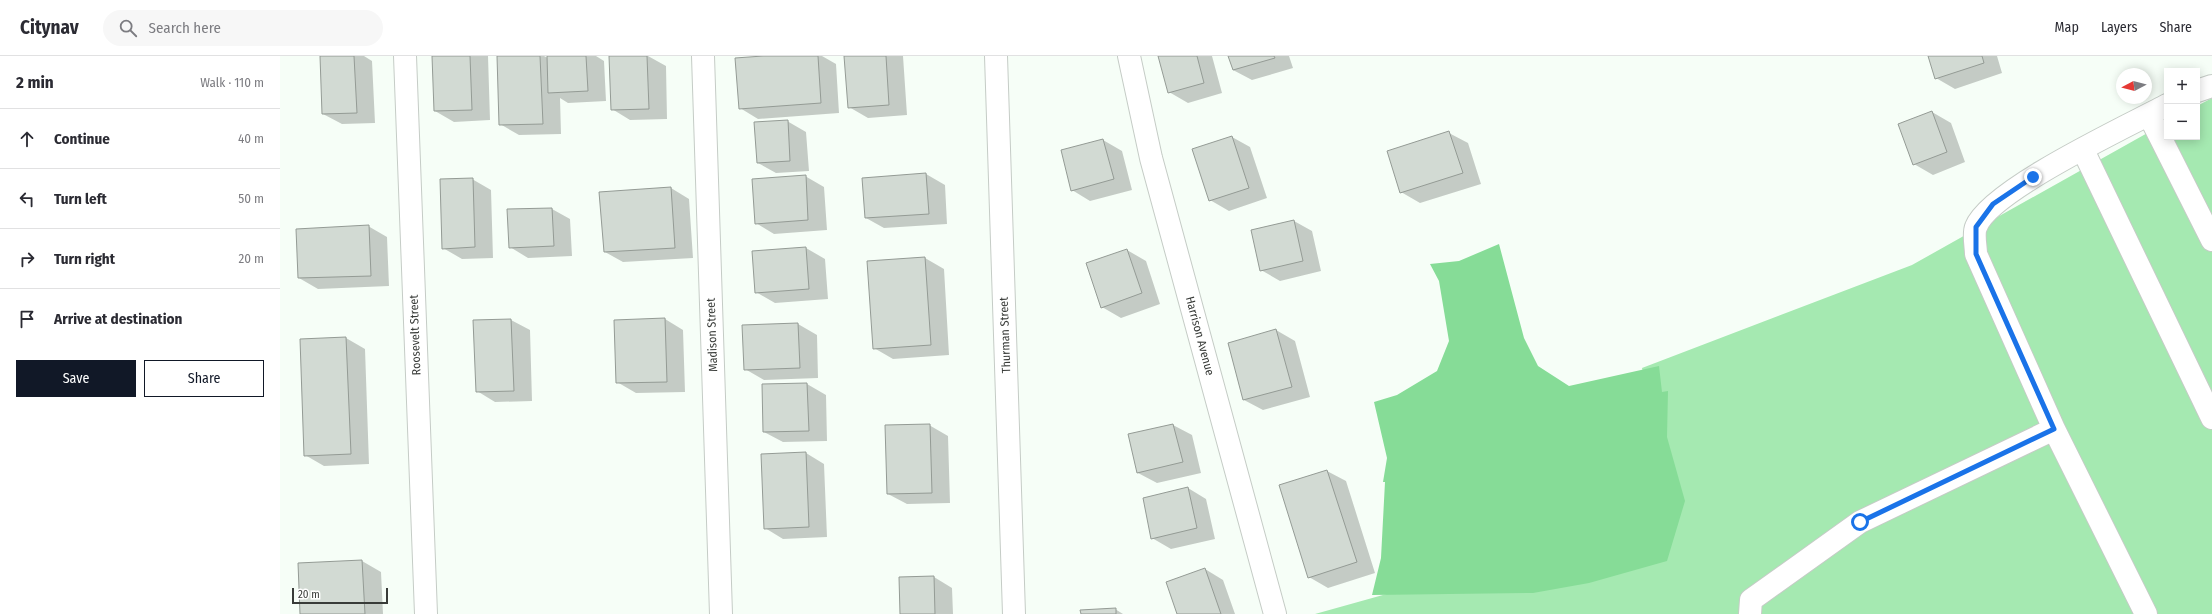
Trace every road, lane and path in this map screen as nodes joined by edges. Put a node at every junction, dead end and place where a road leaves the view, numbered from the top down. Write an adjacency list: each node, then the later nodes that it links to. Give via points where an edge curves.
1 (405, 56): 12 (street, Roosevelt Street)
2 (703, 56): 13 (street, Madison Street)
3 (996, 56): 14 (street, Thurman Street)
4 (1129, 56): 15 (street, Harrison Avenue, via 1150,158)
5 (2212, 86): 6 (street)
6 (2200, 90)
7 (2158, 110): 8 (street); 9 (street)
8 (2083, 150): 10 (street); 11 (street, via 2033,177 1993,204 1976,227 1976,254)
9 (2212, 240)
10 (2212, 418)
11 (2054, 429): 16 (street, via 1860,522 1752,600); 17 (street)
12 (426, 614)
13 (721, 614)
14 (1014, 614)
15 (1276, 614)
16 (1750, 614)
17 (2146, 614)

